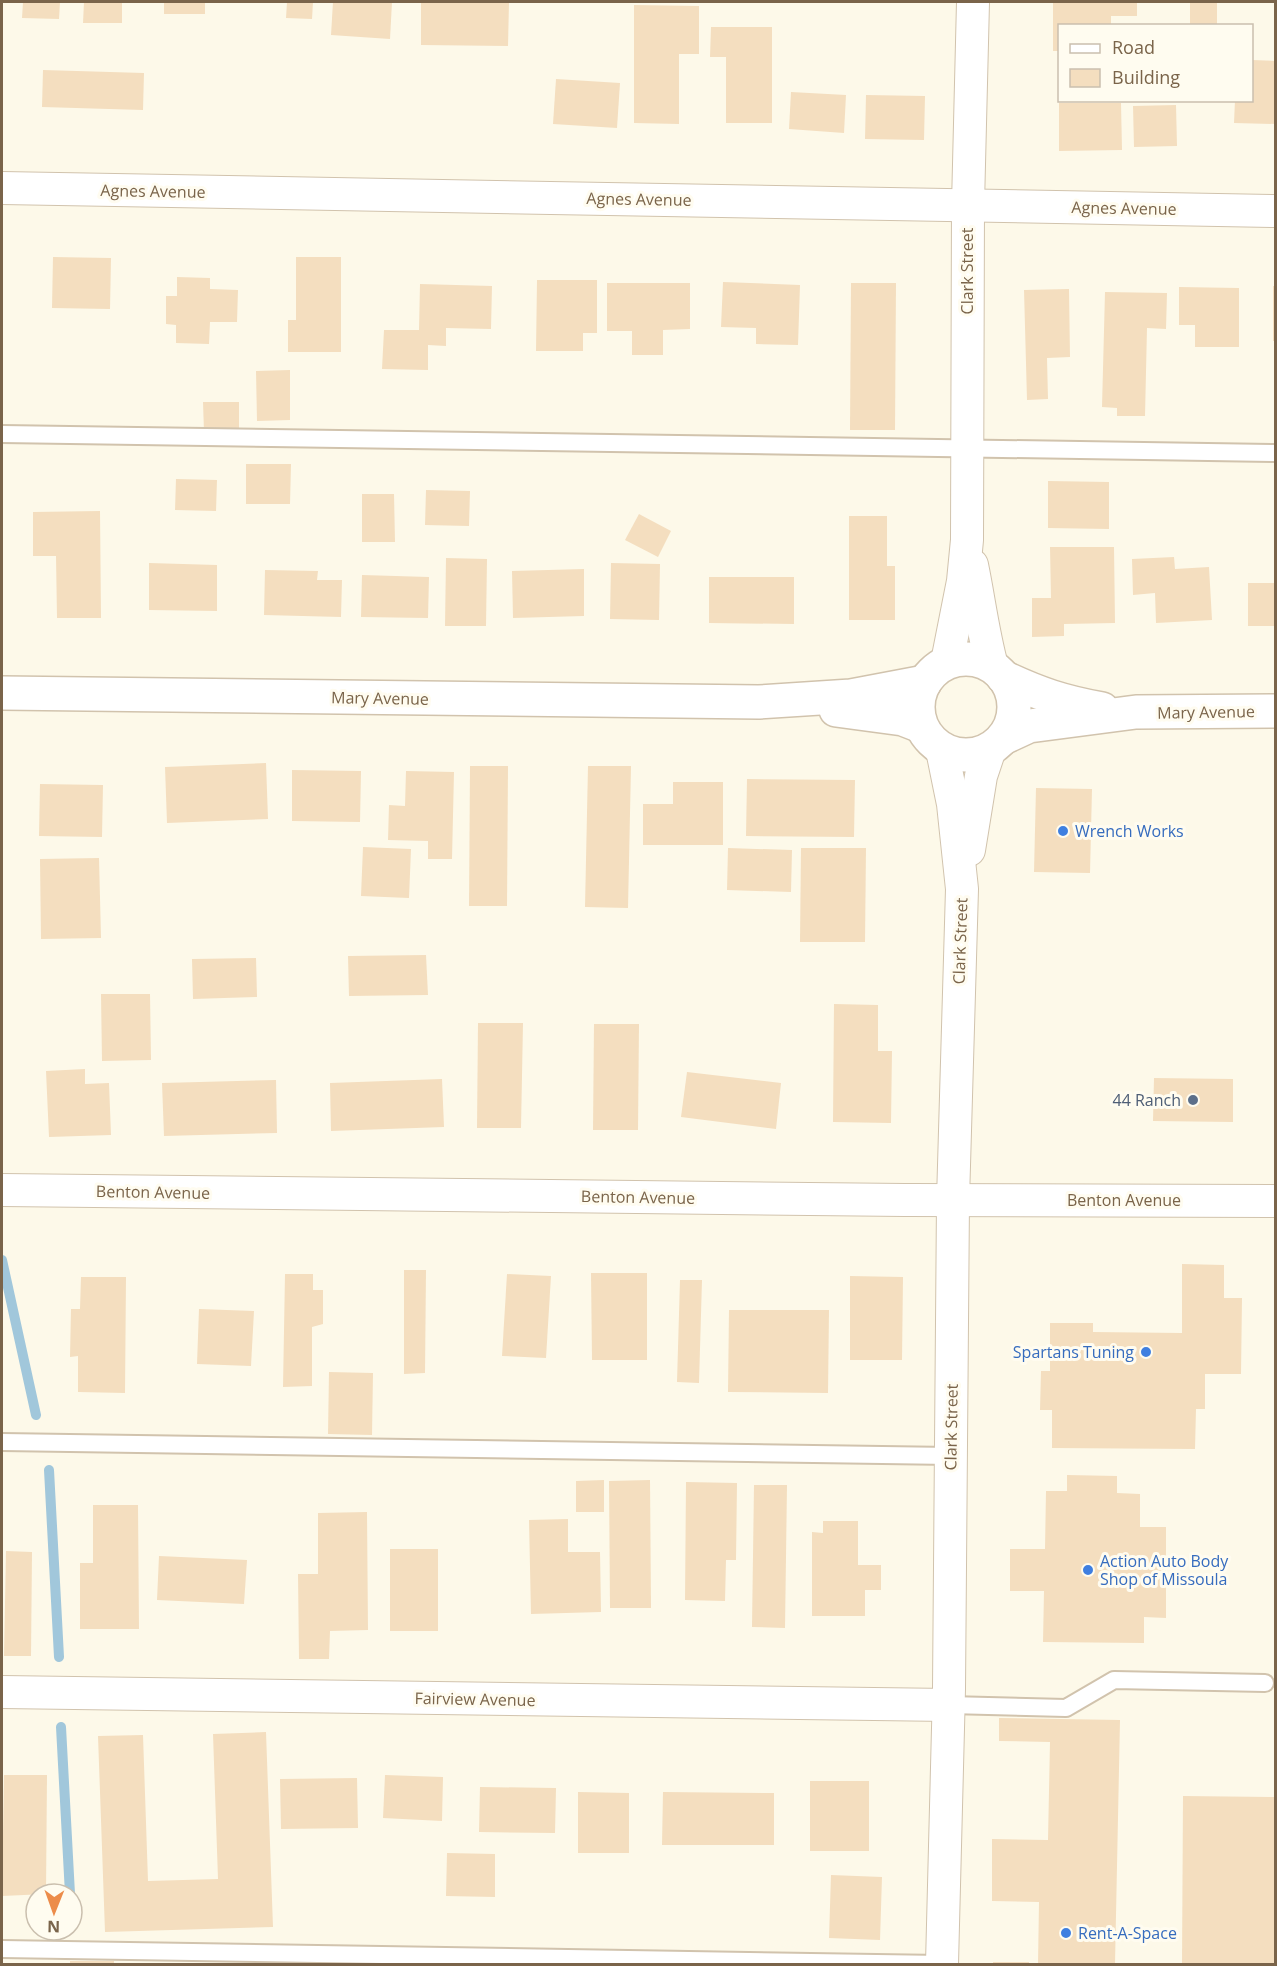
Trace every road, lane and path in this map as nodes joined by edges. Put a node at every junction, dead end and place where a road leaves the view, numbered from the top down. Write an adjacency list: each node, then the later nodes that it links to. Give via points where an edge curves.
1 (973, 2): 3 (street, Clark Street)
2 (2, 188): 3 (street, Agnes Avenue)
3 (968, 205): 4 (street, Agnes Avenue); 6 (street, Clark Street)
4 (1275, 211)
5 (2, 434): 6 (lane)
6 (966, 448): 7 (lane); 8 (street, Clark Street)
7 (1275, 453)
8 (967, 540): 9 (street, Clark Street, via 963,581); 10 (street, Clark Street, via 985,641)
9 (936, 672): 10 (street, via 962,659 978,661); 12 (street, Mary Avenue, via 851,696); 15 (street, via 919,696 917,711)
10 (997, 672): 14 (street, via 1039,694 1070,703); 16 (street, via 1011,691 1014,707 1011,724)
11 (2, 693): 12 (street, Mary Avenue)
12 (759, 702): 15 (street, Mary Avenue, via 903,719)
13 (1275, 711): 14 (street, Mary Avenue)
14 (1136, 712): 16 (street, via 1029,726)
15 (931, 738): 16 (street, via 958,755 974,755); 17 (street, via 952,804)
16 (997, 744): 17 (street, via 981,776)
17 (962, 889): 19 (street, Clark Street)
18 (2, 1190): 19 (street, Benton Avenue)
19 (953, 1200): 20 (street, Benton Avenue); 22 (street, Clark Street)
20 (1275, 1201)
21 (2, 1442): 22 (lane)
22 (951, 1456): 25 (street, Clark Street)
23 (1265, 1683): 25 (lane, via 1114,1680 1066,1707)
24 (2, 1692): 25 (street, Fairview Avenue)
25 (949, 1706): 27 (street, Clark Street)
26 (2, 1949): 27 (lane)
27 (942, 1964)

